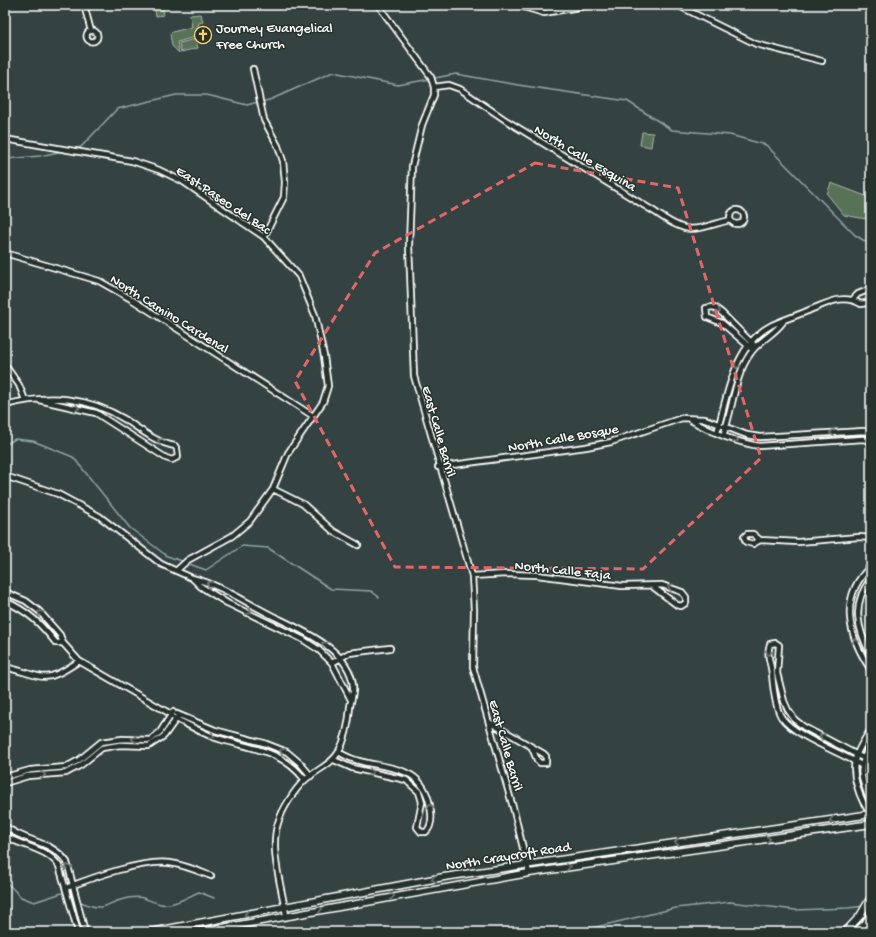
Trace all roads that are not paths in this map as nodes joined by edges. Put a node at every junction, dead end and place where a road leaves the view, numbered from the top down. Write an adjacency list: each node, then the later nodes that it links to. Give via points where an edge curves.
1 (84, 5): 6 (street)
2 (378, 5): 9 (street, via 431,77)
3 (517, 5): 4 (street, via 544,13)
4 (591, 5)
5 (677, 5): 7 (street, via 756,44)
6 (91, 31)
7 (822, 61)
8 (254, 69): 12 (street, via 264,120 278,146 283,161 285,182 284,197)
9 (434, 87): 11 (street, North Calle Esquina, via 449,85 460,89 674,226 690,230 701,229); 32 (street, East Calle Barril, via 434,95 422,125 412,166 409,245 414,376)
10 (5, 140): 12 (street, East Paseo del Bac, via 132,161 159,170 182,181)
11 (730, 220)
12 (264, 237): 24 (street, East Paseo del Bac, via 299,276 315,315 328,386 323,402)
13 (5, 253): 24 (street, North Camino Cardenal, via 99,281)
14 (871, 293): 15 (street, via 868,290 861,292)
15 (853, 299): 16 (street, via 861,304); 17 (street, via 834,300)
16 (871, 302)
17 (783, 322): 18 (street, via 758,334); 19 (street)
18 (749, 344): 18 (street, one-way to 18, via 722,323 706,317 706,308 714,307 722,313); 19 (street); 26 (street, one-way to 26, via 736,367)
19 (755, 349): 27 (street, via 742,370)
20 (5, 365): 21 (street, via 19,385)
21 (24, 400): 22 (street); 23 (street)
22 (39, 400): 22 (street, one-way to 22, via 96,413 166,458 172,460 178,457 178,449 175,446 156,439 99,406 63,398 49,397)
23 (5, 405)
24 (313, 416): 34 (street, East Paseo del Bac, via 288,453)
25 (688, 418): 26 (street, North Calle Bosque, via 705,419); 28 (street); 32 (street, North Calle Bosque, via 586,447)
26 (719, 425): 27 (street, North Calle Bosque); 28 (street)
27 (726, 427): 29 (street, North Calle Bosque, one-way to 27, via 864,431 760,437); 30 (street)
28 (717, 433): 30 (street)
29 (871, 433)
30 (723, 436): 31 (street, one-way to 31, via 759,446 863,439)
31 (871, 441)
32 (438, 467): 40 (street, East Calle Barril)
33 (5, 476): 39 (street, via 58,494 99,516 161,564)
34 (274, 489): 37 (street, via 303,504 333,531); 39 (street, East Paseo del Bac, via 250,521 232,536 188,560)
35 (871, 538): 36 (street, via 798,542)
36 (760, 540)
37 (358, 545)
38 (871, 566): 46 (street, via 859,580)
39 (177, 570): 41 (street)
40 (472, 576): 43 (street, North Calle Faja, via 537,575 622,586); 59 (street, East Calle Barril, via 473,667)
41 (192, 578): 51 (street, one-way to 41, via 305,631 232,594); 53 (street, one-way to 53, via 227,603 302,639)
42 (871, 579): 47 (street, via 862,592)
43 (652, 586): 43 (street, North Calle Faja, one-way to 43, via 677,605 686,603 686,597 678,590 662,585)
44 (5, 592): 48 (street, one-way to 44, via 60,635 39,611 26,601)
45 (5, 601): 48 (street, via 34,618 56,643)
46 (850, 608): 47 (street); 55 (street, one-way to 46, via 857,647 850,627)
47 (858, 610): 50 (street, via 858,625)
48 (63, 643): 52 (street)
49 (390, 648): 51 (street, via 349,653)
50 (871, 655)
51 (340, 658): 53 (street); 56 (street, via 349,672 353,686)
52 (79, 661): 54 (street, via 59,674 47,678); 57 (street)
53 (332, 662): 56 (street)
54 (5, 667)
55 (871, 670)
56 (351, 700): 65 (street, via 349,722)
57 (171, 714): 58 (street); 72 (street, one-way to 72, via 160,732 150,740 122,739 101,742 66,767 30,770)
58 (178, 717): 61 (street); 62 (street, one-way to 62, via 212,736); 74 (street, one-way to 58, via 28,776 66,773 102,748 120,745 150,746 164,736)
59 (489, 722): 64 (street); 80 (street, East Calle Barril)
60 (871, 729): 66 (street)
61 (246, 738): 62 (street); 71 (street, one-way to 61, via 286,752)
62 (242, 744): 73 (street, via 282,758)
63 (871, 744): 67 (street)
64 (532, 748)
65 (339, 752): 68 (street); 68 (street, one-way to 65, via 352,768 406,780 419,792 422,802 417,827 420,832 426,832 430,828 429,800 416,778 406,771 360,762)
66 (856, 755): 67 (street); 69 (street); 69 (street, one-way to 69, via 795,720 784,701 778,673 779,645 770,644 768,656 773,687 782,718 800,733)
67 (863, 758): 70 (street)
68 (334, 760): 71 (street)
69 (855, 761): 70 (street); 76 (street, via 857,787)
70 (861, 765): 75 (street, via 863,783)
71 (311, 776): 73 (street)
72 (5, 777)
73 (305, 780): 86 (street, via 284,808 277,824 274,841)
74 (5, 783)
75 (871, 804)
76 (871, 814): 80 (main road, North Craycroft Road, one-way to 80, via 782,829)
77 (871, 824): 81 (main road, North Craycroft Road, one-way to 77)
78 (5, 826): 83 (street, one-way to 78, via 66,862 52,847 16,834)
79 (5, 836): 84 (street, via 48,854 56,860)
80 (528, 864): 81 (street, East Calle Barril); 86 (main road, North Craycroft Road, one-way to 86, via 437,878)
81 (529, 873): 88 (main road, North Craycroft Road, one-way to 81)
82 (212, 876): 83 (street, via 169,862 143,863)
83 (73, 885): 84 (street); 92 (street)
84 (66, 888): 91 (street)
85 (871, 897): 97 (main road, via 860,916)
86 (285, 907): 88 (street); 89 (main road, North Craycroft Road, one-way to 89)
87 (871, 914): 98 (main road)
88 (286, 915): 94 (main road, North Craycroft Road)
89 (169, 930): 90 (main road, North Craycroft Road)
90 (160, 931): 93 (main road, North Craycroft Road)
91 (78, 932)
92 (85, 932)
93 (151, 932)
94 (200, 932)
95 (506, 932): 96 (street)
96 (509, 932)
97 (845, 932)
98 (856, 932)

